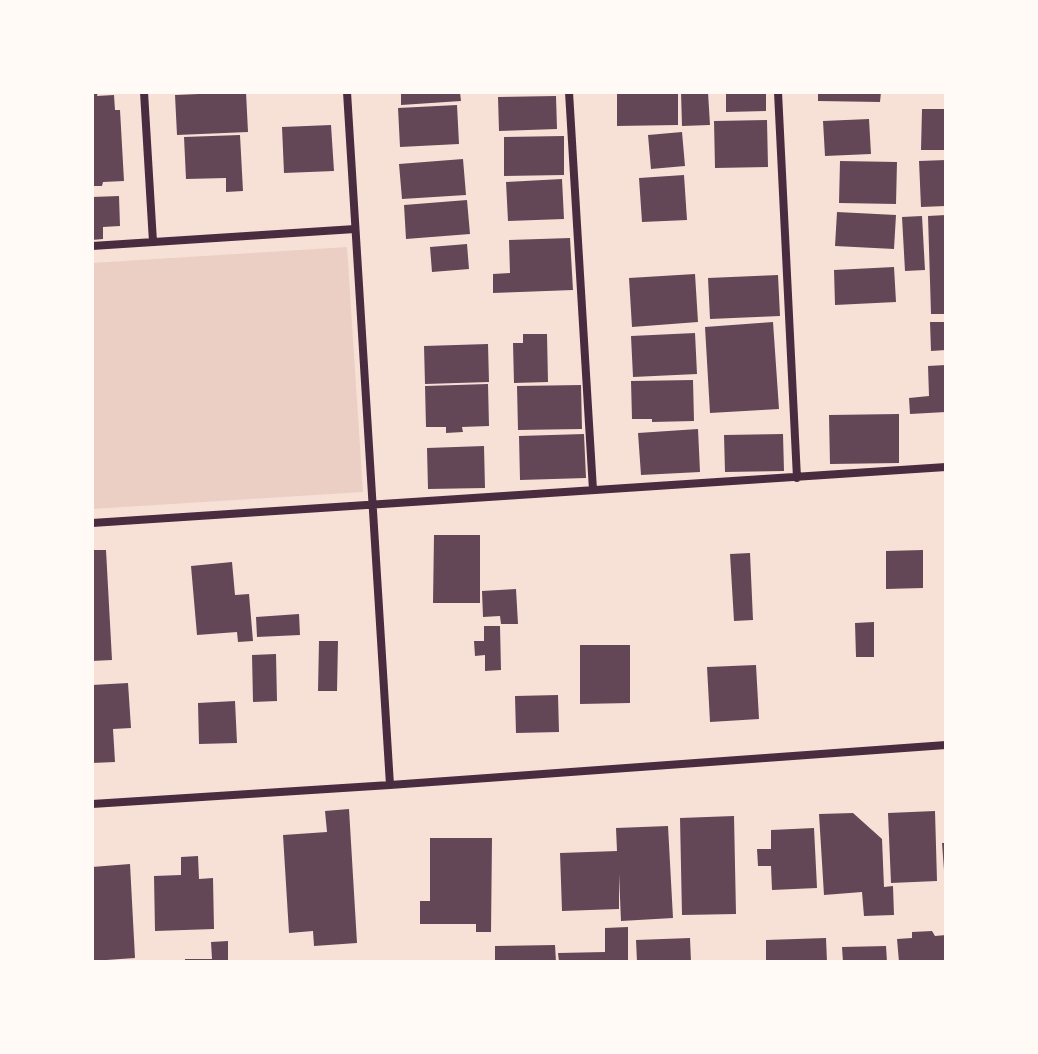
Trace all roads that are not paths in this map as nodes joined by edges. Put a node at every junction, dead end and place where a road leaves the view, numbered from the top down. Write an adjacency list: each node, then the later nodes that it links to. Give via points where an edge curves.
1 (144, 92): 6 (street)
2 (347, 92): 5 (street)
3 (569, 92): 10 (street)
4 (778, 92): 9 (street)
5 (355, 229): 6 (street); 11 (street)
6 (153, 242): 7 (street)
7 (92, 246)
8 (946, 467): 9 (street)
9 (797, 478): 10 (street)
10 (593, 490): 11 (street)
11 (372, 505): 12 (street); 14 (street)
12 (92, 523)
13 (946, 745): 14 (street)
14 (390, 785): 15 (street)
15 (92, 804)

